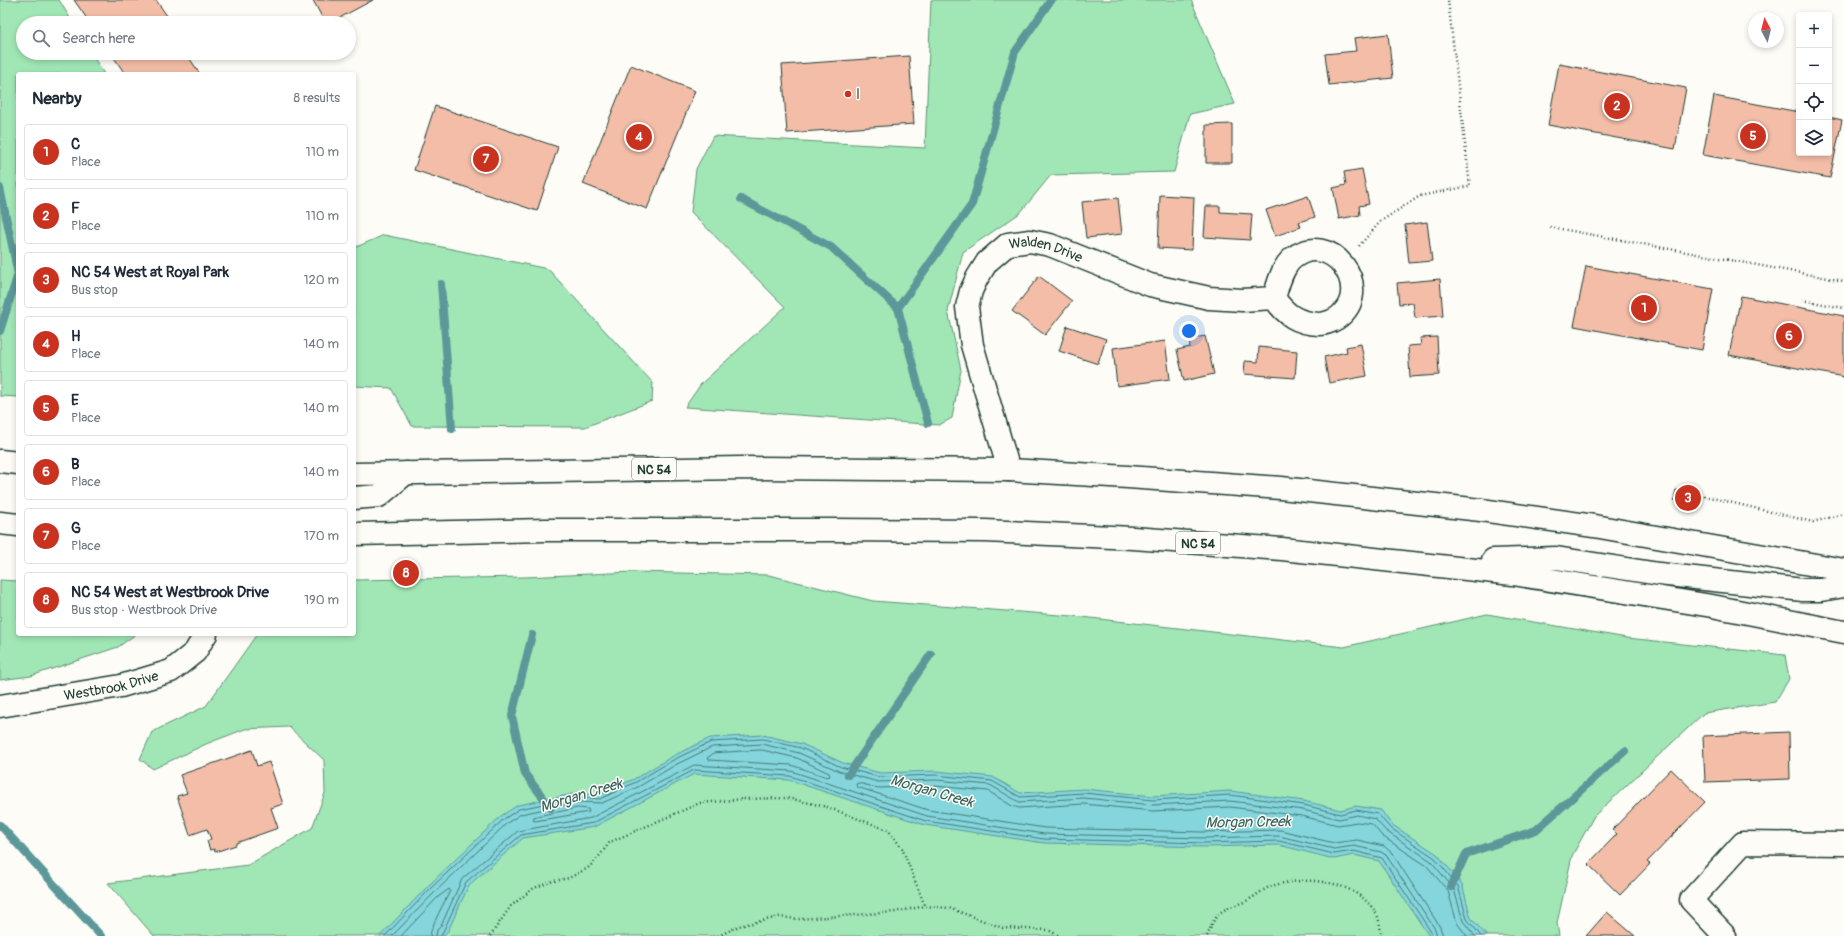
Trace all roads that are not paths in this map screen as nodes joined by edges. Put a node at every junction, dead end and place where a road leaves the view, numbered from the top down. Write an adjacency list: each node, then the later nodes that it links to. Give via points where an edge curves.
1 (1274, 298): 1 (main road, via 1283,310 1300,322 1321,324 1338,319 1348,308 1352,291 1350,276 1335,256 1323,251 1304,252 1292,258); 4 (main road, Walden Drive, via 1209,298 1150,285 1050,245 1030,241 1008,244 987,262 971,291 968,307 972,345)
2 (0, 461): 3 (main road)
3 (16, 463)
4 (1010, 470): 5 (main road, NC 54, via 742,468); 12 (main road, NC 54, via 1281,488 1481,510 1594,526)
5 (406, 473): 6 (main road, NC 54); 7 (main road, via 379,496)
6 (356, 474)
7 (356, 498)
8 (0, 523): 9 (main road)
9 (16, 524)
10 (356, 534): 11 (main road, NC 54, via 686,530 986,531 1133,538)
11 (1416, 562): 13 (main road, via 1556,558 1659,574 1803,590); 14 (main road, NC 54, via 1611,589)
12 (1844, 570)
13 (1844, 586)
14 (1844, 632)
15 (205, 636): 16 (main road, Westbrook Drive, via 195,652 171,671 121,686)
16 (0, 706)
17 (1844, 844): 18 (main road, via 1744,843 1691,900)
18 (1725, 936)

